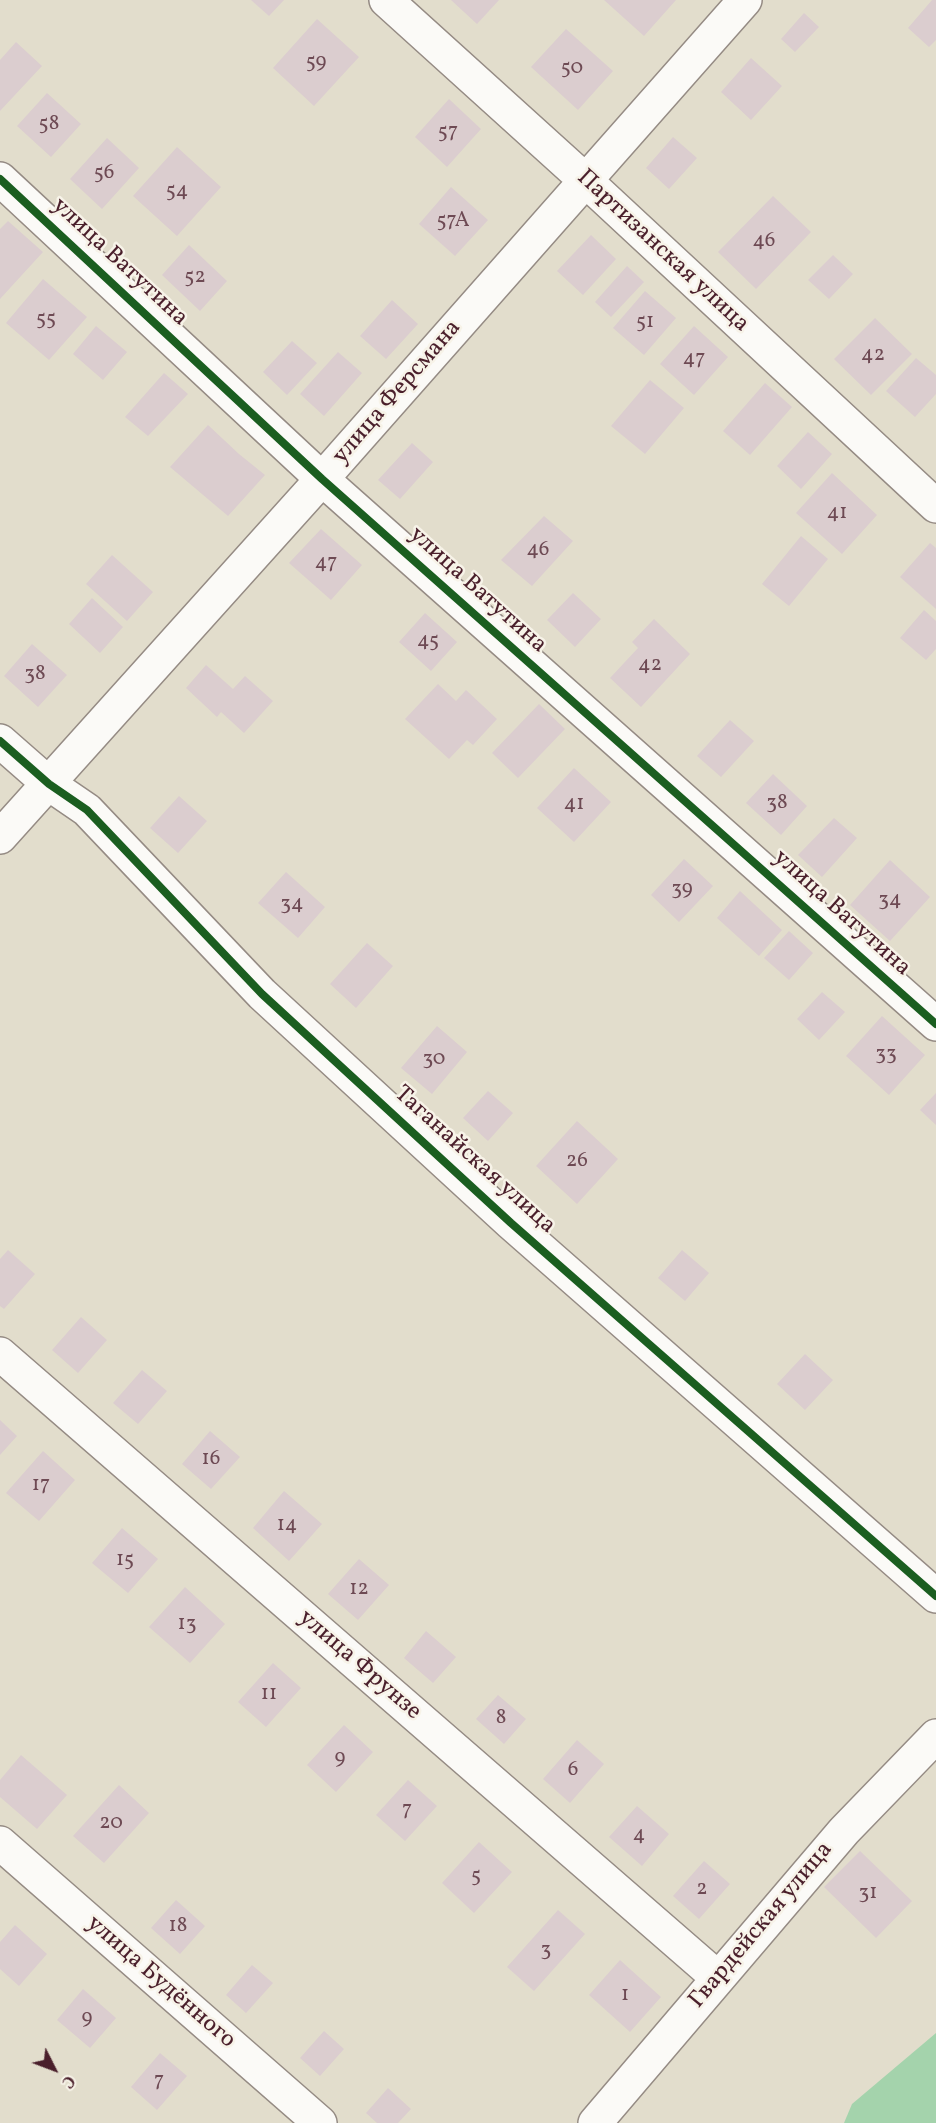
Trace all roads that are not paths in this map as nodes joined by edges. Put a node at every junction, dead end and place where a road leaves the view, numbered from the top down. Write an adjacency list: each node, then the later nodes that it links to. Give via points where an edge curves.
1 (386, 0): 4 (street, Партизанская улица)
2 (745, 0): 4 (street, улица Ферсмана)
3 (0, 179): 5 (street, улица Ватутина)
4 (585, 180): 5 (street, улица Ферсмана); 6 (street, Партизанская улица)
5 (322, 479): 8 (street, улица Ферсмана); 10 (street, улица Ватутина)
6 (936, 506)
7 (0, 741): 8 (street, Таганайская улица)
8 (49, 784): 9 (street, улица Ферсмана); 12 (street, Таганайская улица, via 87,810 287,1018 512,1223)
9 (0, 837)
10 (936, 1024)
11 (0, 1354): 15 (street, улица Фрунзе)
12 (936, 1596)
13 (936, 1736): 15 (street, Гвардейская улица, via 844,1831)
14 (0, 1843): 16 (street, улица Будённого)
15 (718, 1978): 17 (street, Гвардейская улица)
16 (320, 2123)
17 (595, 2123)

